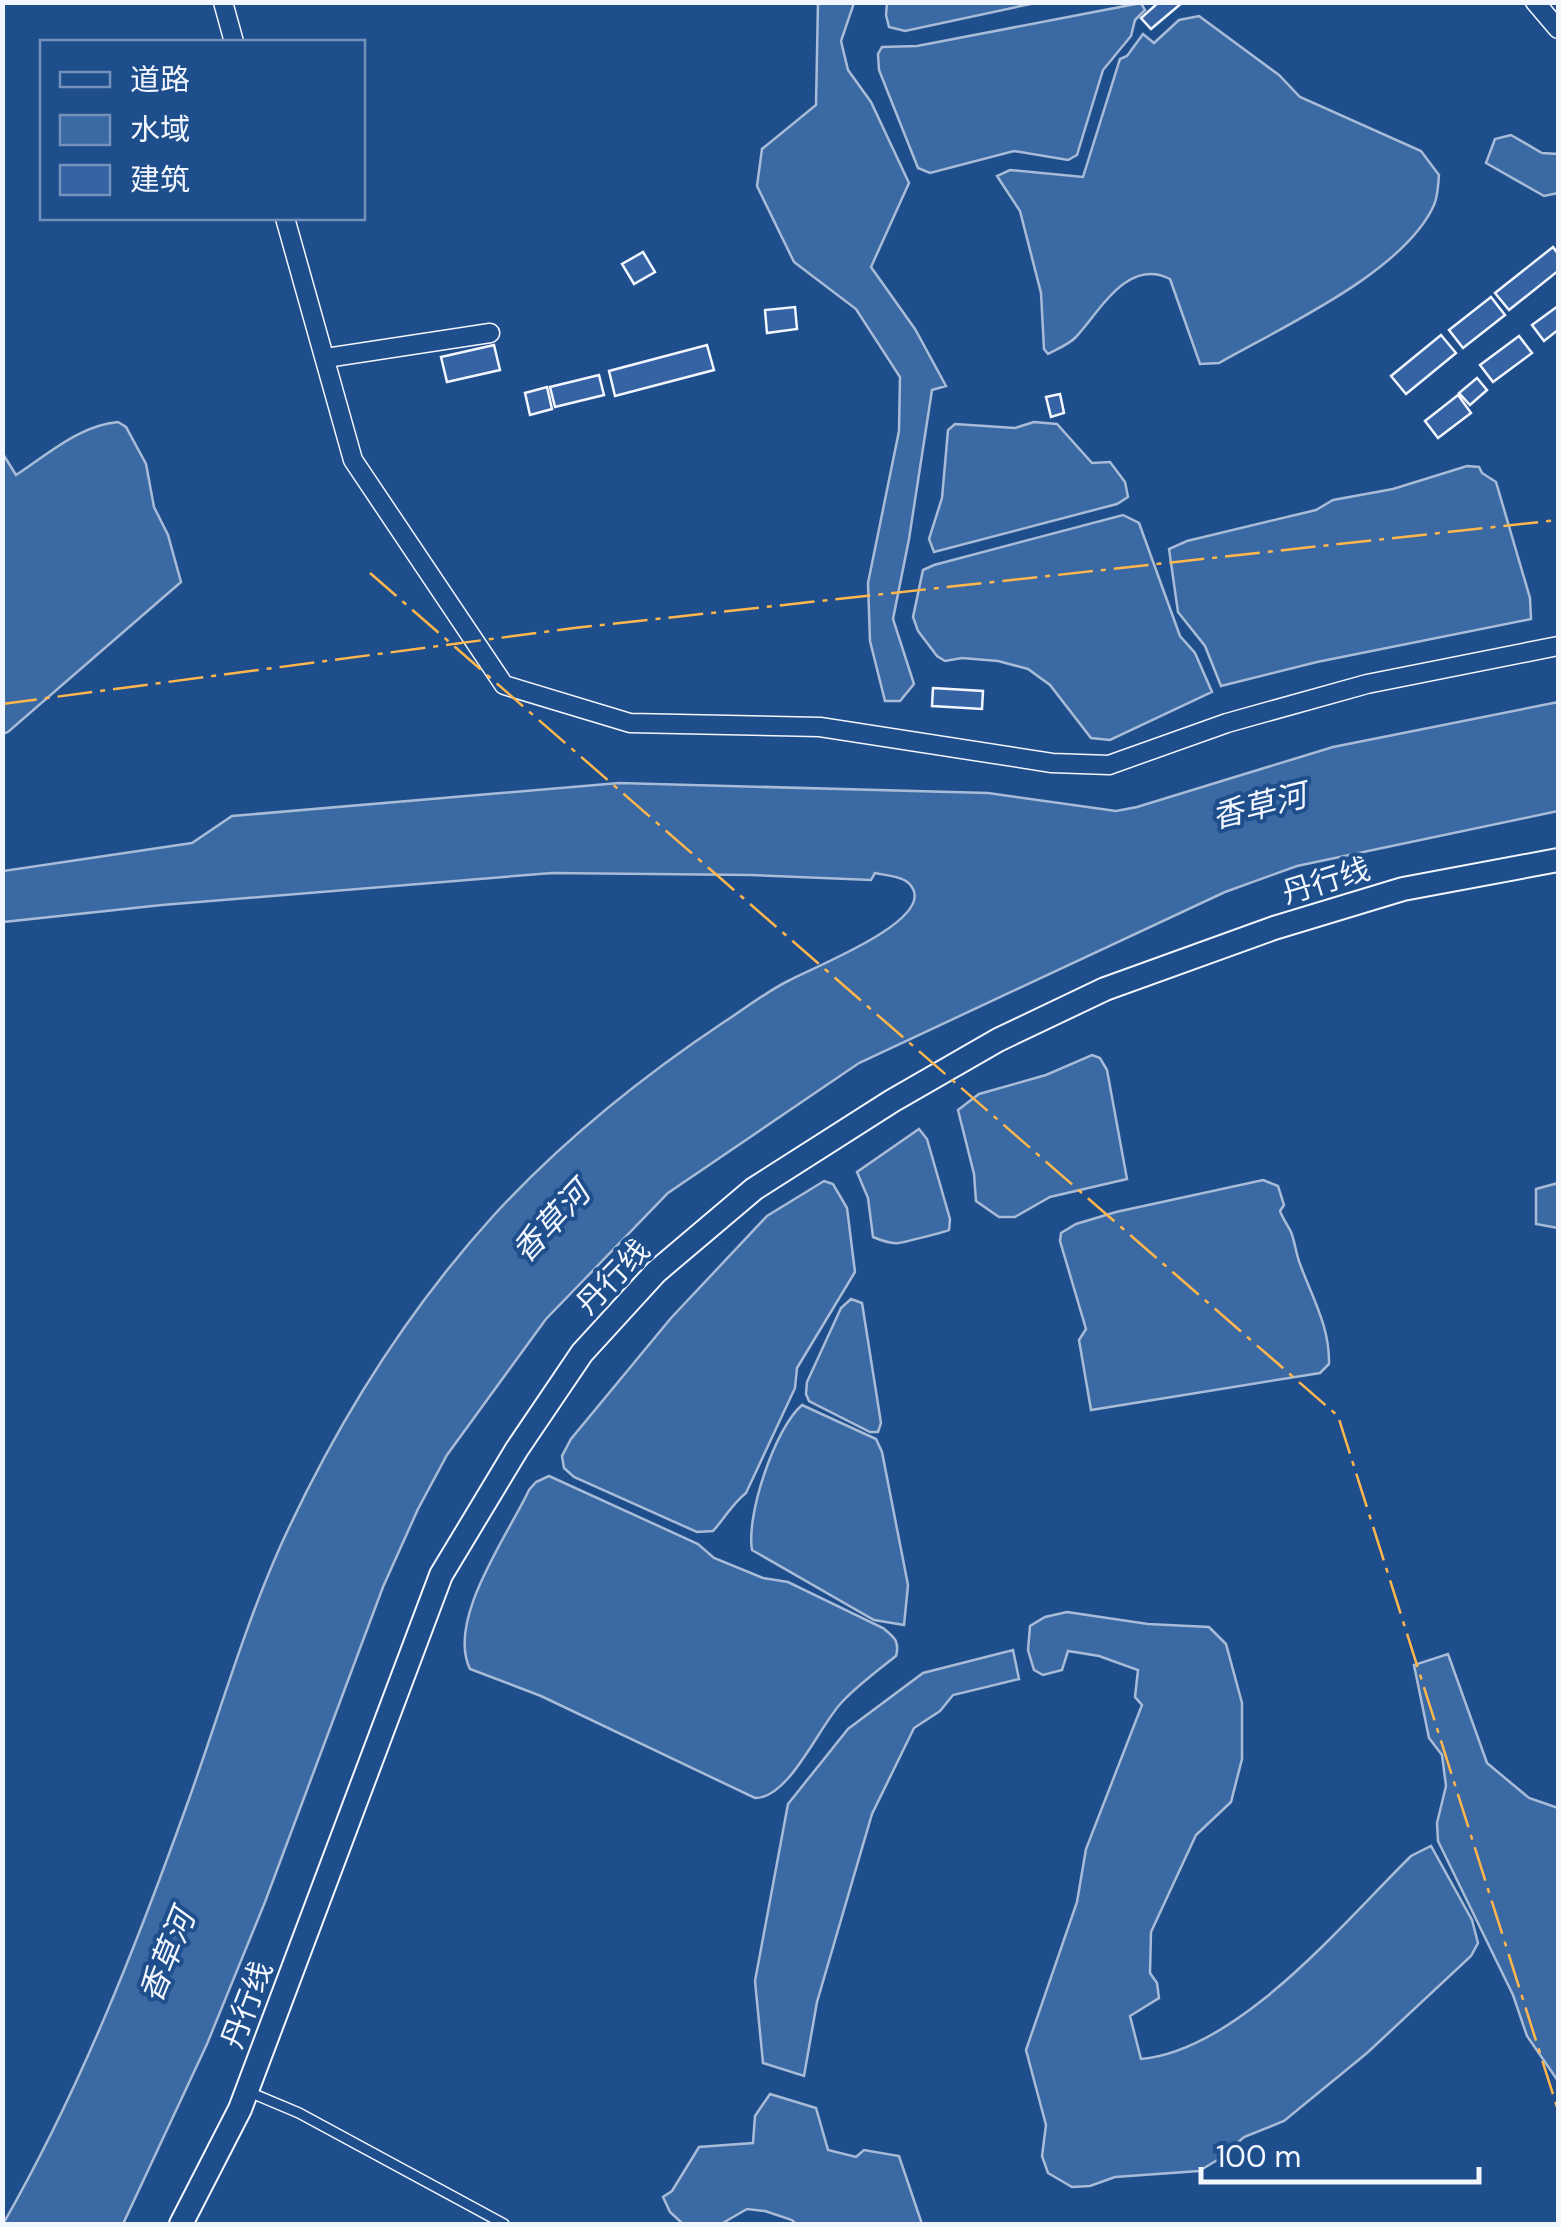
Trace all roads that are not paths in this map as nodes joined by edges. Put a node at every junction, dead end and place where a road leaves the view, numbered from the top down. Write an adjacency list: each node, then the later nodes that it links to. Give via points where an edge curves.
1 (223, 2): 4 (street)
2 (1535, 2): 3 (street)
3 (1558, 30)
4 (233, 40)
5 (286, 220): 7 (street)
6 (490, 334): 7 (street)
7 (326, 358): 8 (street, via 353,460 504,685 630,723 820,727 1110,766 1226,723 1367,684)
8 (1558, 646)
9 (1558, 860): 10 (main road, 丹行线, via 1403,888 1105,988 892,1101 754,1189 656,1272 582,1353 441,1575)
10 (246, 2091): 11 (main road, 丹行线); 12 (lane)
11 (182, 2224)
12 (504, 2224)

